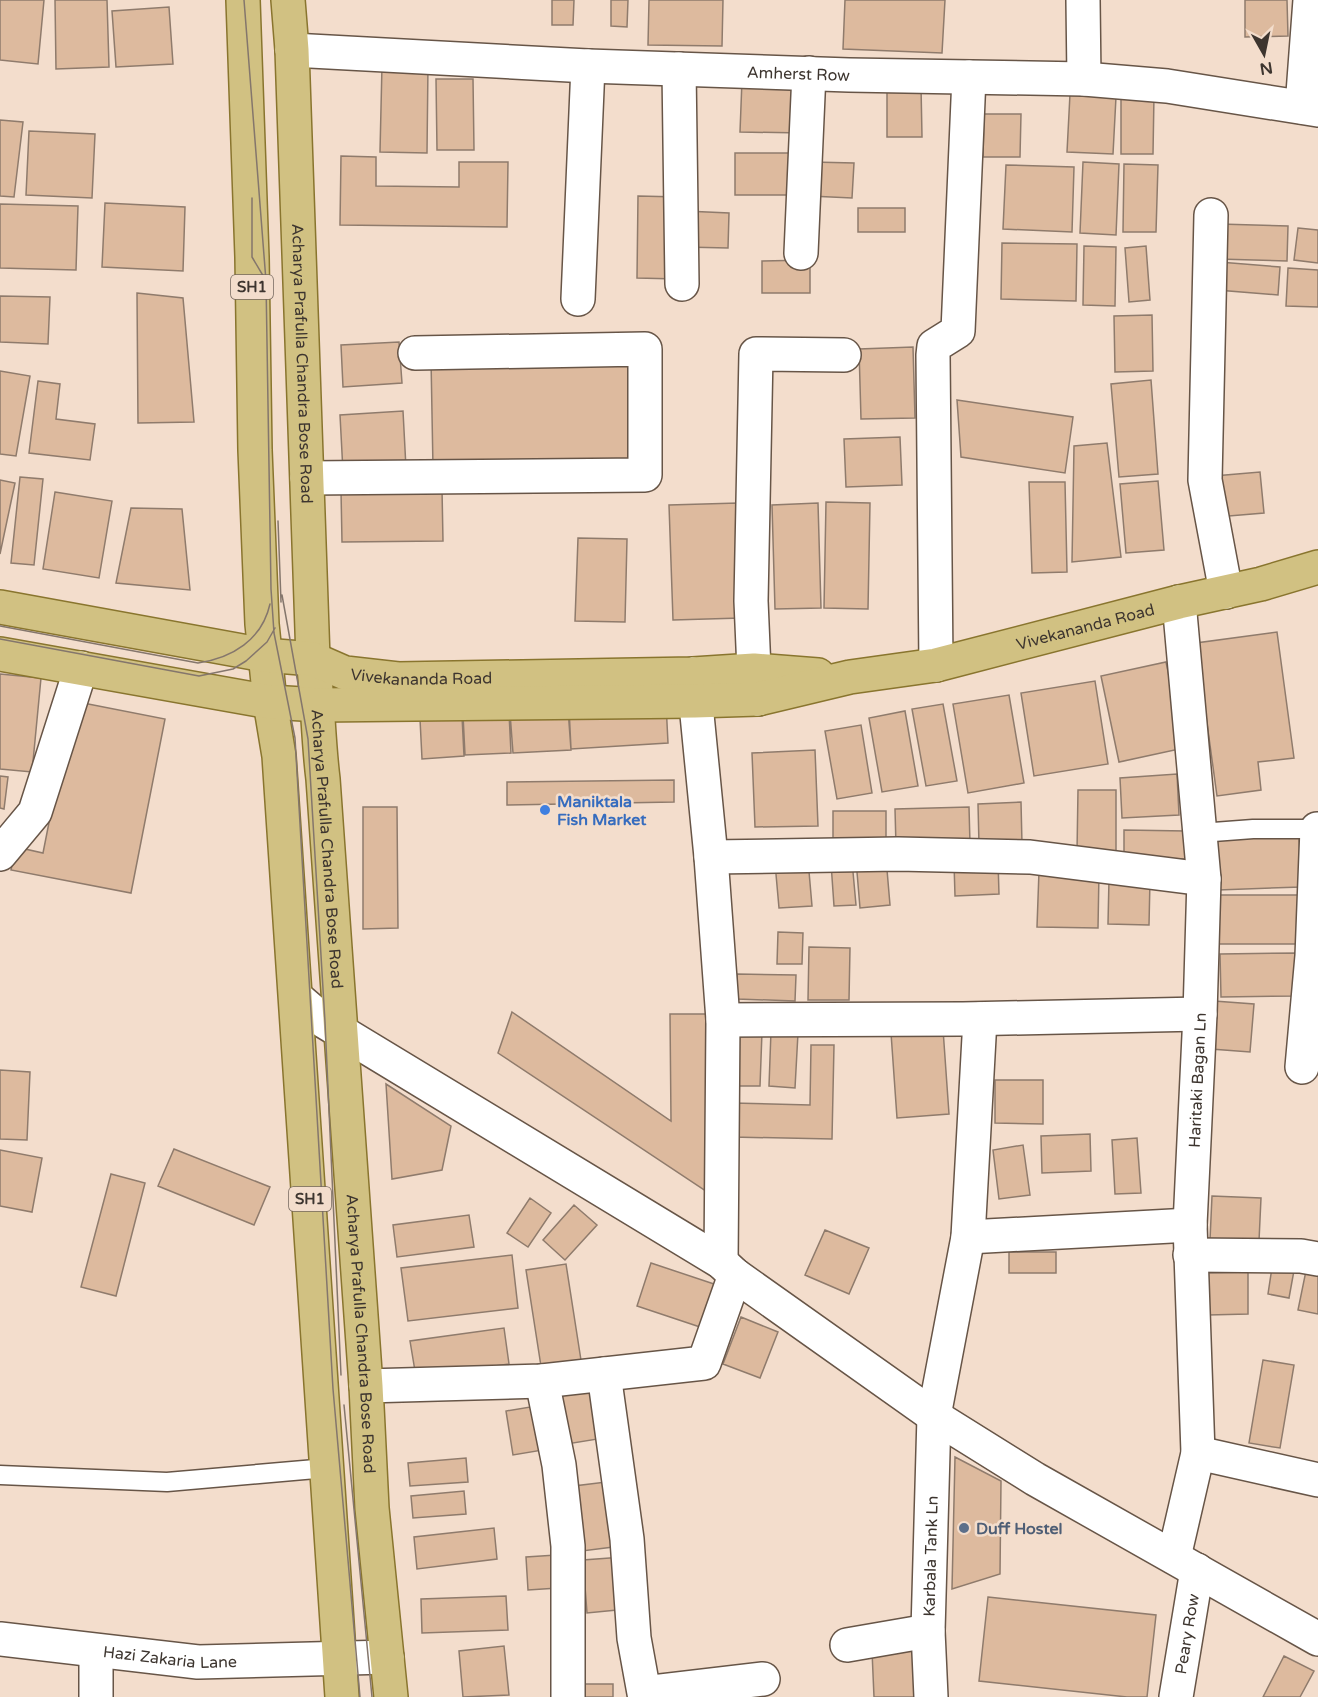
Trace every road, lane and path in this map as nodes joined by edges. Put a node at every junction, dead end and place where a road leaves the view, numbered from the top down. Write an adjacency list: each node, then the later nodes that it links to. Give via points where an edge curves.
1 (243, 0): 24 (main road, SH1)
2 (288, 0): 5 (main road, Acharya Prafulla Chandra Bose Road / SH1)
3 (1083, 0): 10 (street)
4 (1310, 0): 11 (street, Amherst Row)
5 (292, 50): 6 (street, Amherst Row); 18 (main road, Acharya Prafulla Chandra Bose Road / SH1)
6 (588, 66): 7 (street, Amherst Row); 15 (street)
7 (679, 69): 8 (street, Amherst Row); 14 (street)
8 (809, 73): 9 (street, Amherst Row); 13 (street)
9 (969, 77): 10 (street, Amherst Row); 26 (street, via 958,331 934,346 933,355)
10 (1084, 79): 11 (street, Amherst Row, via 1167,86)
11 (1310, 108)
12 (1212, 216): 20 (street, via 1205,480)
13 (801, 253)
14 (682, 284)
15 (578, 299)
16 (415, 353): 18 (street, via 645,349 645,475)
17 (844, 355): 28 (street, via 756,354 751,602)
18 (307, 478): 25 (main road, Acharya Prafulla Chandra Bose Road / SH1)
19 (1318, 567): 20 (main road, Vivekananda Road)
20 (1226, 592): 21 (main road, Vivekananda Road)
21 (1179, 602): 26 (main road, Vivekananda Road); 33 (street, Haritaki Bagan Ln)
22 (0, 607): 24 (main road, Vivekananda Road)
23 (0, 654): 27 (main road, Vivekananda Road)
24 (264, 655): 25 (main road, Vivekananda Road); 30 (main road, SH1)
25 (313, 659): 29 (main road, Vivekananda Road, via 345,673 398,679); 31 (main road, Acharya Prafulla Chandra Bose Road / SH1)
26 (936, 665): 28 (main road, Vivekananda Road, via 850,678)
27 (81, 668): 30 (main road, Vivekananda Road); 34 (street, via 34,812)
28 (756, 684): 29 (main road, Vivekananda Road)
29 (694, 688): 31 (main road, Vivekananda Road); 35 (street)
30 (270, 702): 31 (main road, Vivekananda Road); 37 (main road, SH1, via 279,756)
31 (319, 705): 41 (main road, Acharya Prafulla Chandra Bose Road / SH1, via 318,737)
32 (1318, 829): 33 (lane, via 1253,828); 42 (street)
33 (1200, 833): 36 (street, Haritaki Bagan Ln)
34 (0, 854)
35 (711, 856): 36 (street, via 1030,857); 40 (street)
36 (1204, 879): 38 (street, Haritaki Bagan Ln)
37 (297, 998): 41 (street); 52 (main road, SH1)
38 (1200, 1014): 39 (street); 44 (street, Haritaki Bagan Ln)
39 (980, 1019): 40 (street); 43 (street, Karbala Tank Ln)
40 (723, 1020): 46 (street)
41 (341, 1030): 46 (street); 49 (main road, Acharya Prafulla Chandra Bose Road / SH1)
42 (1302, 1067)
43 (968, 1237): 44 (street); 50 (street, Karbala Tank Ln)
44 (1190, 1240): 45 (street); 51 (street, Haritaki Bagan Ln)
45 (1318, 1259)
46 (728, 1269): 47 (street, via 704,1363); 50 (street)
47 (604, 1374): 48 (street); 63 (street, via 627,1539 634,1638 644,1693)
48 (542, 1381): 49 (street); 67 (street, via 559,1465 568,1546)
49 (366, 1386): 61 (main road, Acharya Prafulla Chandra Bose Road / SH1, via 372,1508)
50 (934, 1416): 55 (street, via 1035,1479); 56 (street, Karbala Tank Ln)
51 (1198, 1453): 54 (street); 55 (street, Haritaki Bagan Ln)
52 (327, 1467): 53 (lane, via 167,1482); 62 (main road, SH1)
53 (0, 1475)
54 (1318, 1480)
55 (1186, 1564): 58 (street); 69 (street, Peary Row)
56 (928, 1631): 59 (street); 68 (street, Karbala Tank Ln)
57 (0, 1639): 60 (street, Hazi Zakaria Lane)
58 (1318, 1639)
59 (846, 1644)
60 (96, 1651): 62 (street, Hazi Zakaria Lane, via 198,1662); 64 (street)
61 (387, 1657): 62 (street, Hazi Zakaria Lane); 66 (main road, Acharya Prafulla Chandra Bose Road / SH1)
62 (340, 1658): 65 (main road, SH1)
63 (763, 1679)
64 (96, 1697)
65 (342, 1697)
66 (391, 1697)
67 (568, 1697)
68 (931, 1697)
69 (1176, 1697)

